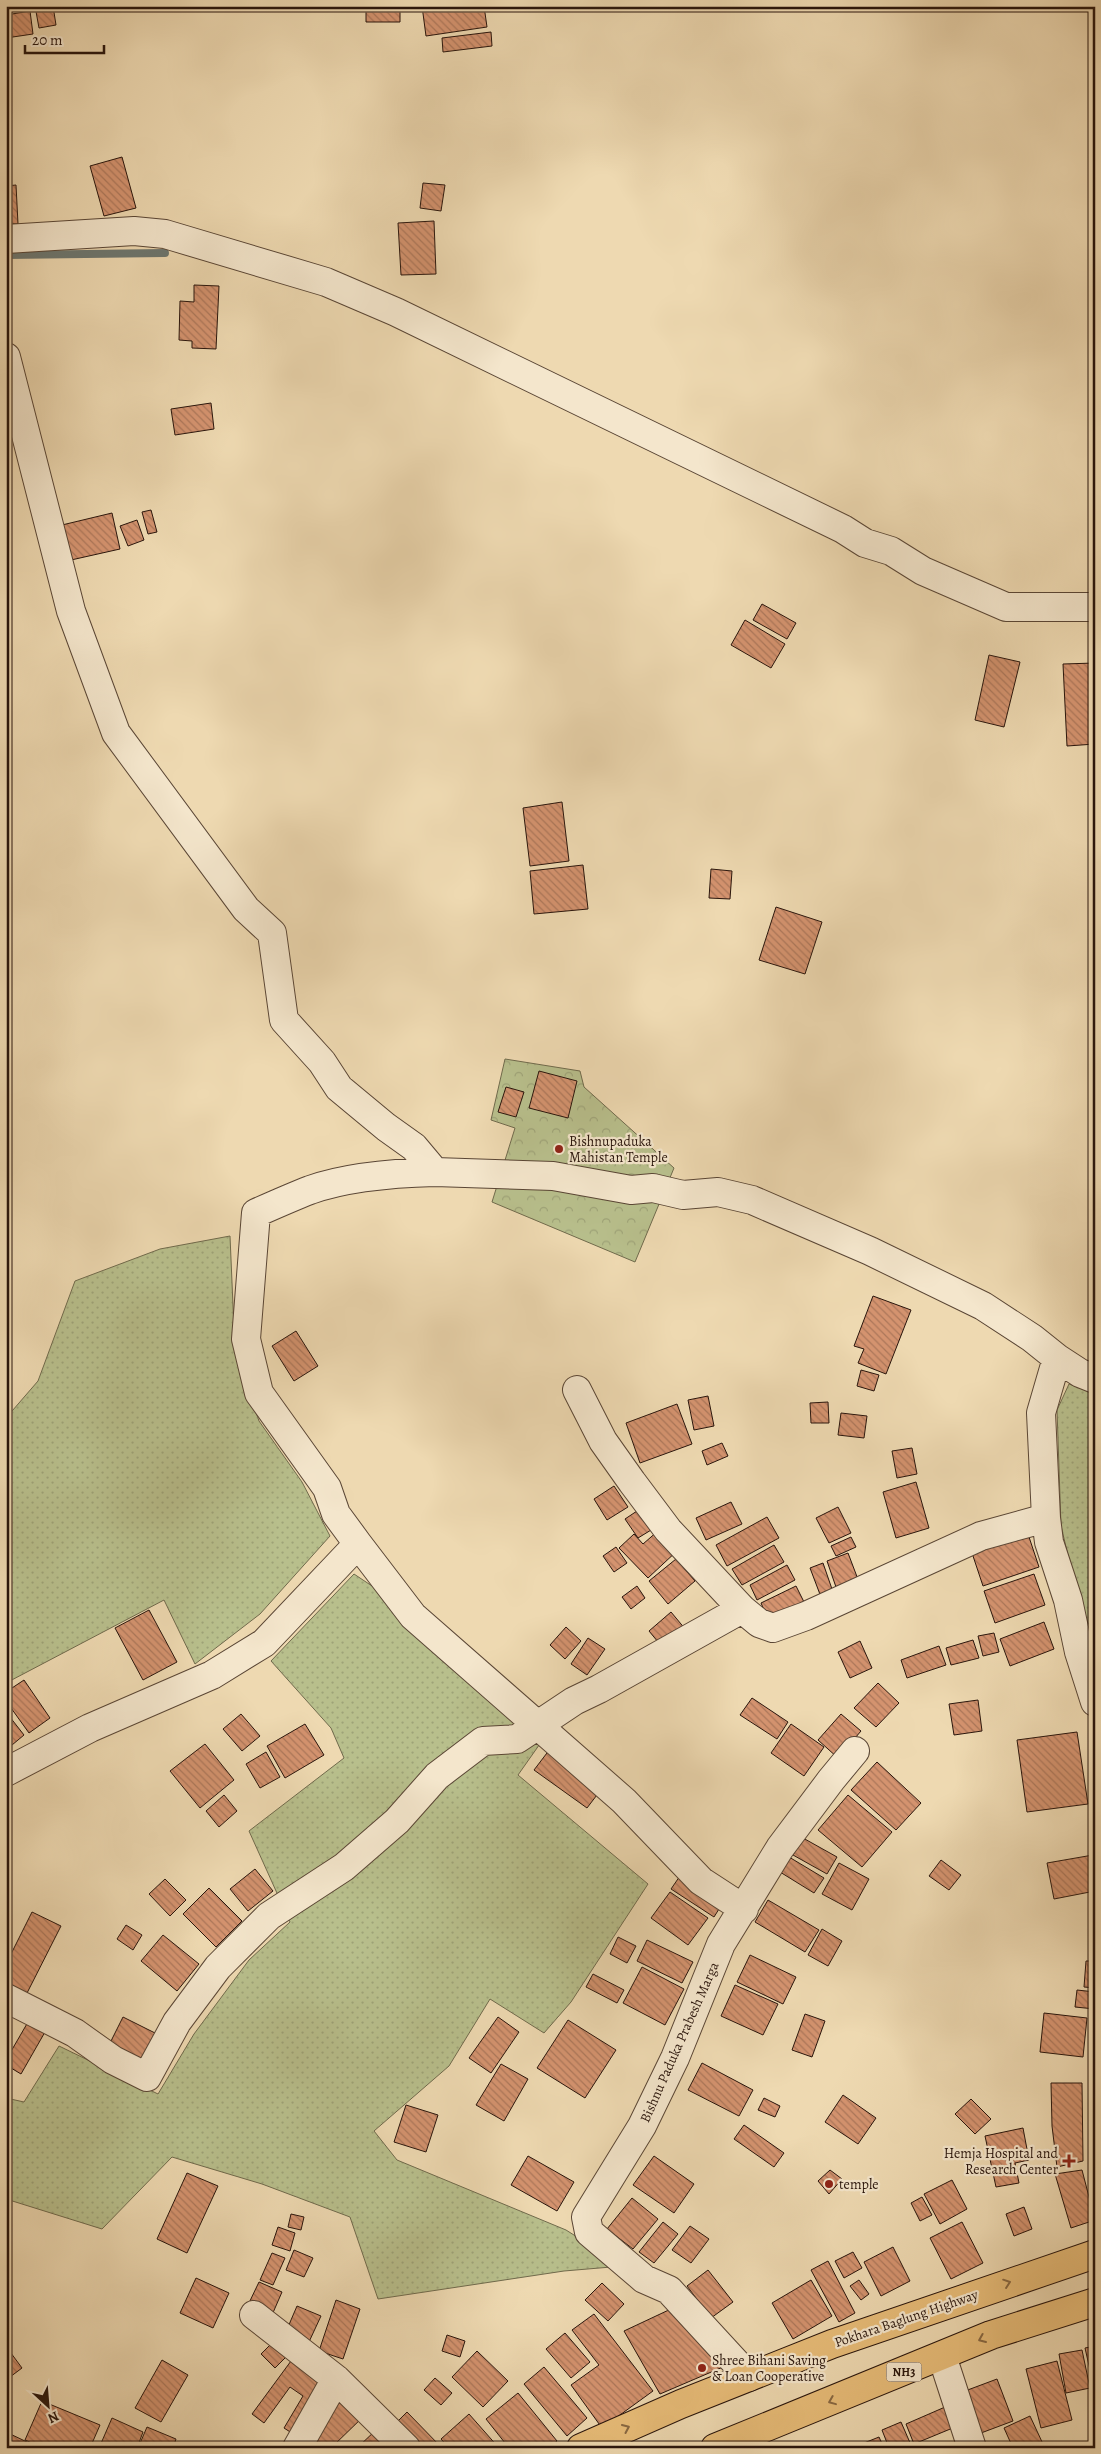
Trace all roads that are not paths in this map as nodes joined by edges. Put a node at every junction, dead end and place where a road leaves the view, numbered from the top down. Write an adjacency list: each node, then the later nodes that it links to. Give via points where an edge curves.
1 (6, 239): 3 (street, via 134,231 165,234 326,282 396,312 843,529 865,543 891,552 923,571 982,597 1006,607)
2 (6, 357): 4 (street, via 71,611 116,733 246,909 272,932 284,1020 322,1062 339,1088 414,1147)
3 (1095, 607)
4 (435, 1172): 5 (street, via 552,1176 631,1190 653,1188 683,1195 718,1192 752,1200 870,1251 983,1306); 9 (street, via 390,1174 311,1189 256,1213 246,1339 259,1394 327,1488 336,1514)
5 (1057, 1358): 6 (street); 8 (street, via 1041,1413)
6 (1095, 1379)
7 (577, 1390): 10 (street, via 603,1440 668,1530)
8 (1046, 1518): 10 (street, via 981,1536 773,1628 759,1623); 11 (street, via 1049,1542)
9 (358, 1544): 12 (street, via 413,1616); 14 (street, via 264,1643 212,1675 90,1728)
10 (742, 1609): 12 (street, via 574,1701)
11 (1095, 1702)
12 (537, 1727): 15 (street, via 624,1801 701,1880); 16 (street, via 517,1739 483,1740 437,1776 397,1821 344,1867 269,1916 218,1967 177,2022 147,2077 113,2060 75,2033)
13 (856, 1751): 15 (street, Bishnu Paduka Prabesh Marga, via 830,1780 780,1848)
14 (6, 1772)
15 (744, 1909): 21 (street, Bishnu Paduka Prabesh Marga, via 722,1944 675,2058 642,2126 586,2217 589,2232 644,2279 669,2290)
16 (6, 1998)
17 (1095, 2254): 21 (highway, Pokhara Baglung Highway, one-way to 17, via 832,2344)
18 (1095, 2302): 20 (highway, NH3, one-way to 20, via 991,2335)
19 (254, 2315): 22 (street)
20 (942, 2356): 26 (highway, NH3, one-way to 26); 27 (street)
21 (749, 2377): 25 (highway, Pokhara Baglung Highway, one-way to 21)
22 (336, 2379): 23 (street); 24 (street)
23 (297, 2448)
24 (406, 2448)
25 (581, 2448)
26 (715, 2448)
27 (972, 2448)

